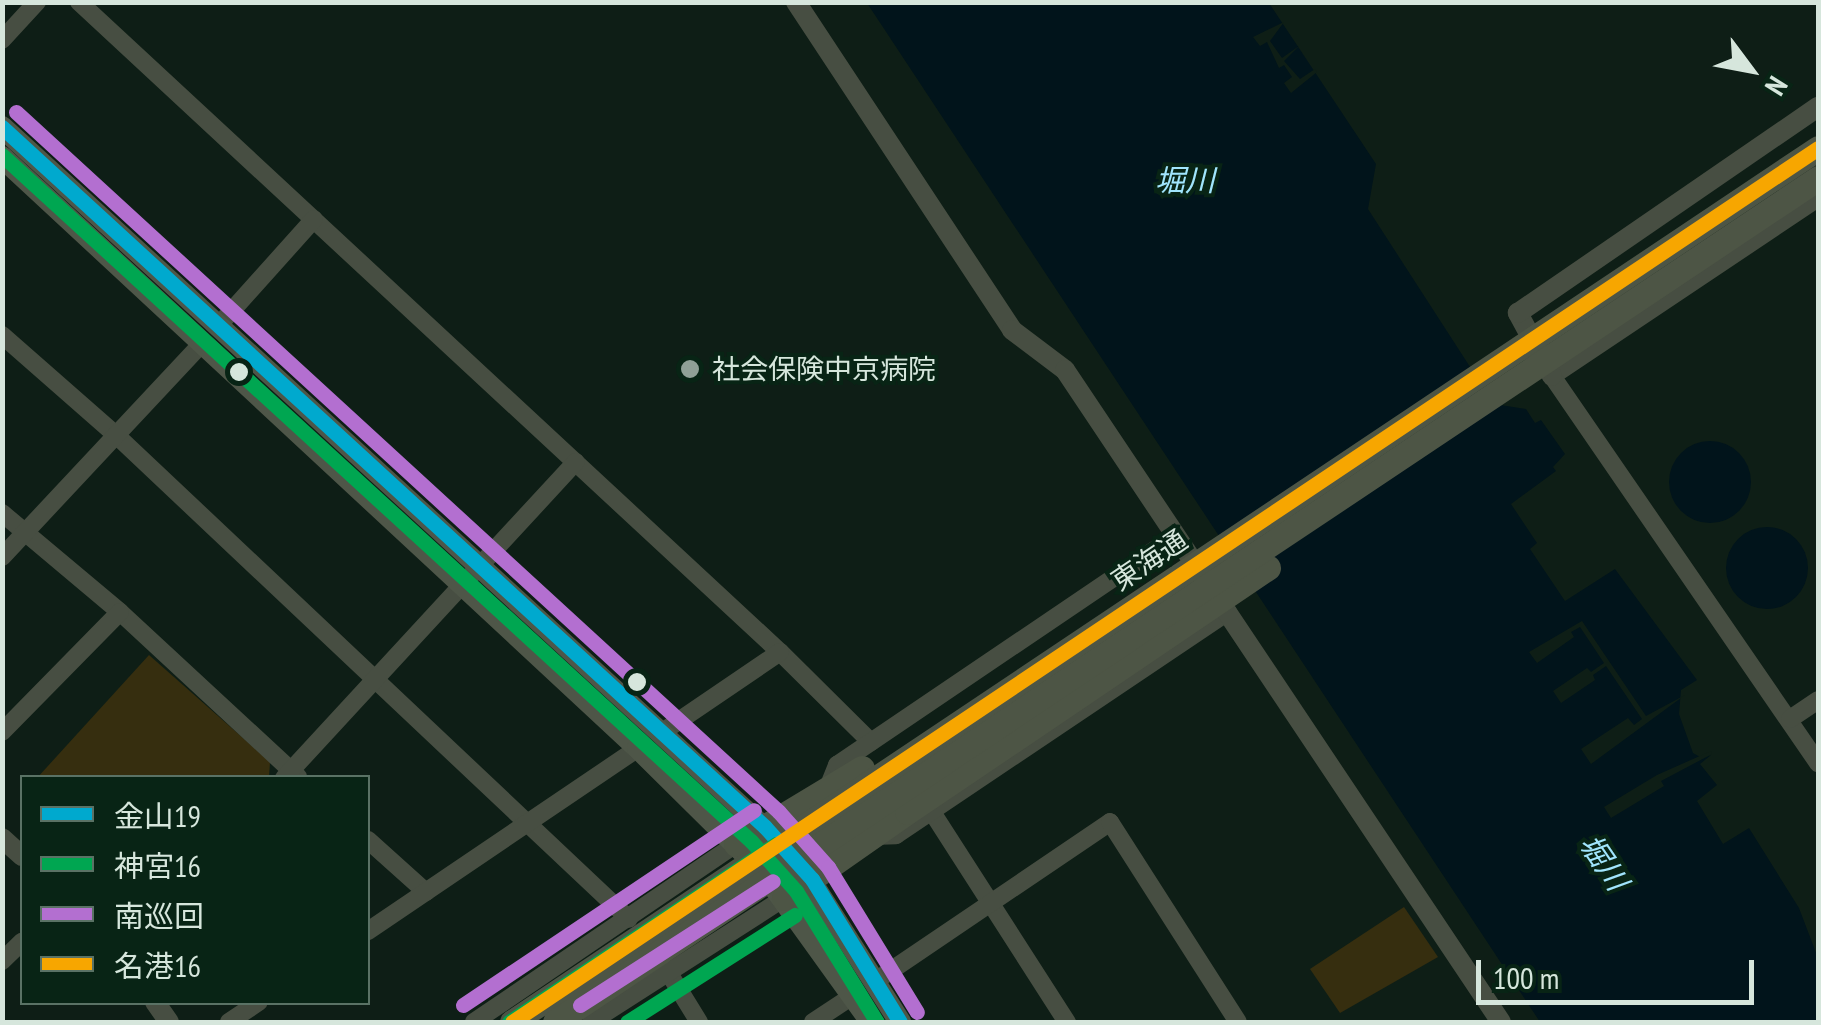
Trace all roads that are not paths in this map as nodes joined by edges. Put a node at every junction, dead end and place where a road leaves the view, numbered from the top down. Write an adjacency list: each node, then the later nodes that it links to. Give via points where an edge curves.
1 (36, 2): 4 (street)
2 (79, 2): 11 (street)
3 (796, 2): 21 (street, via 1012,330 1065,370)
4 (2, 40)
5 (1818, 107): 15 (street, via 1518,313)
6 (2, 127): 12 (main road)
7 (1818, 148): 16 (main road, 東海通, bridge)
8 (2, 157): 14 (main road)
9 (1818, 178): 16 (main road, 東海通, bridge)
10 (1818, 198): 15 (street)
11 (314, 220): 12 (street); 18 (street)
12 (220, 325): 23 (main road)
13 (2, 335): 17 (street)
14 (202, 343): 17 (street); 24 (main road)
15 (1552, 376): 30 (street)
16 (1483, 388): 37 (main road, bridge, via 1406,408); 38 (main road, bridge, via 1470,431); 55 (main road, 東海通, bridge); 56 (main road, 東海通, bridge)
17 (116, 435): 20 (street); 28 (street)
18 (576, 462): 23 (street); 27 (street)
19 (2, 513): 20 (street)
20 (25, 533): 22 (street); 25 (street)
21 (1176, 536): 26 (street); 33 (street)
22 (2, 558)
23 (478, 567): 24 (street); 32 (main road)
24 (462, 585): 28 (street); 34 (main road)
25 (120, 612): 31 (street); 36 (street)
26 (1228, 612): 38 (street); 64 (street)
27 (780, 652): 32 (street); 33 (street)
28 (373, 681): 36 (street); 39 (street)
29 (1818, 700): 30 (street)
30 (1790, 719): 35 (street)
31 (2, 732)
32 (661, 733): 40 (main road)
33 (871, 742): 37 (street, via 837,765)
34 (638, 748): 39 (street); 42 (main road)
35 (1818, 763)
36 (291, 775)
37 (829, 785): 40 (main road)
38 (919, 812): 43 (main road); 46 (street)
39 (528, 822): 44 (street); 47 (street)
40 (765, 826): 42 (main road); 43 (main road)
41 (370, 842): 44 (street)
42 (736, 844): 45 (main road); 47 (street)
43 (812, 879): 45 (main road); 50 (main road)
44 (426, 892): 48 (street)
45 (784, 898): 49 (street); 51 (main road)
46 (990, 903): 50 (street); 62 (street); 63 (street, via 1110,822)
47 (629, 919): 54 (street)
48 (370, 930)
49 (668, 970): 57 (street); 58 (street)
50 (874, 982): 61 (main road)
51 (854, 995): 59 (street); 60 (main road)
52 (254, 1005): 53 (street)
53 (229, 1022)
54 (474, 1022)
55 (512, 1022)
56 (555, 1022)
57 (590, 1022)
58 (699, 1022)
59 (813, 1022)
60 (871, 1022)
61 (900, 1022)
62 (1068, 1022)
63 (1238, 1022)
64 (1501, 1022)

